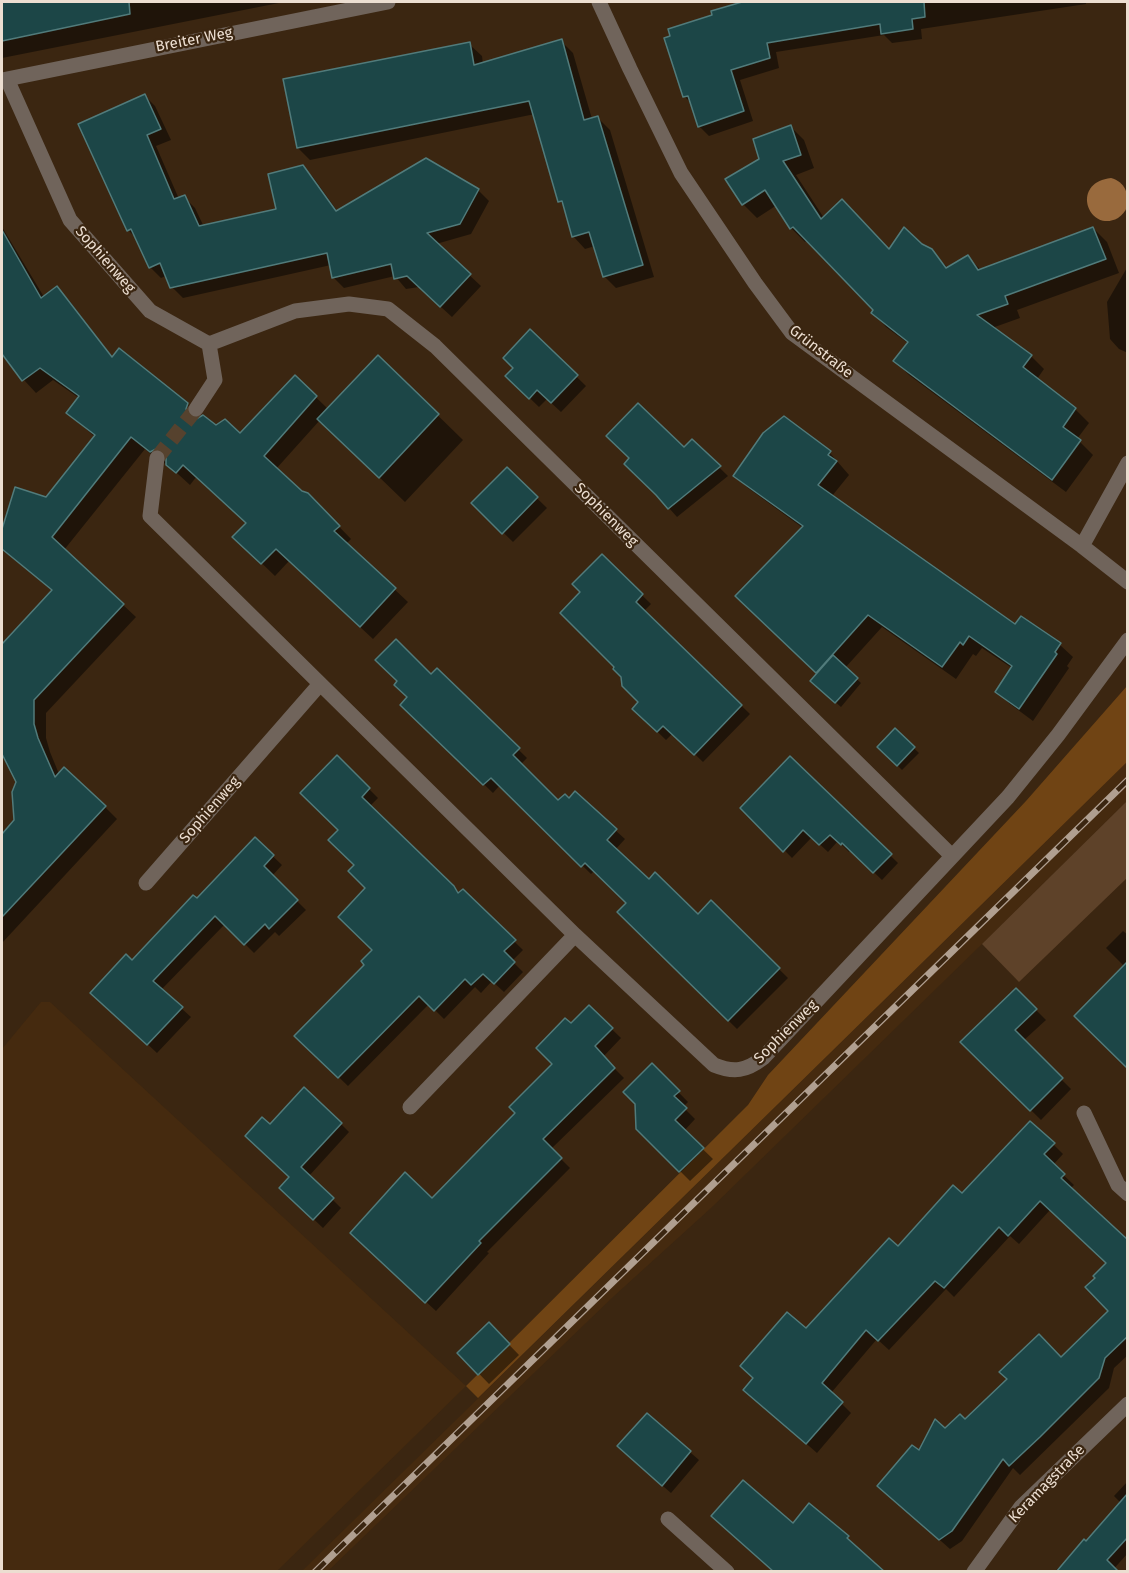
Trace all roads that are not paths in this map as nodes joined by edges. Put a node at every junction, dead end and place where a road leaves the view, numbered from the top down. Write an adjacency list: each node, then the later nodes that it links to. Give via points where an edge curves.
1 (388, 2): 3 (street, Breiter Weg)
2 (599, 2): 8 (street, Grünstraße, via 681,173 792,333)
3 (4, 79): 4 (street, Sophienweg, via 70,220 150,311)
4 (209, 344): 5 (street, via 215,380); 12 (street, Sophienweg, via 295,311 349,304 388,309 435,346)
5 (196, 409)
6 (157, 458): 11 (street, Sophienweg, via 150,516)
7 (1128, 463): 8 (street)
8 (1082, 546): 9 (street, Grünstraße)
9 (1128, 582)
10 (1128, 640): 12 (street, Sophienweg, via 1008,797)
11 (320, 684): 13 (street, Sophienweg); 14 (street, Sophienweg)
12 (952, 856): 14 (street, Sophienweg, via 764,1058 751,1067 725,1070 714,1065)
13 (147, 883)
14 (575, 935): 15 (street)
15 (410, 1107)
16 (1084, 1113): 17 (street, via 1119,1185)
17 (1128, 1194)
18 (1128, 1404): 21 (street, Keramagstraße, via 1021,1507)
19 (668, 1519): 20 (street)
20 (727, 1572)
21 (974, 1572)

